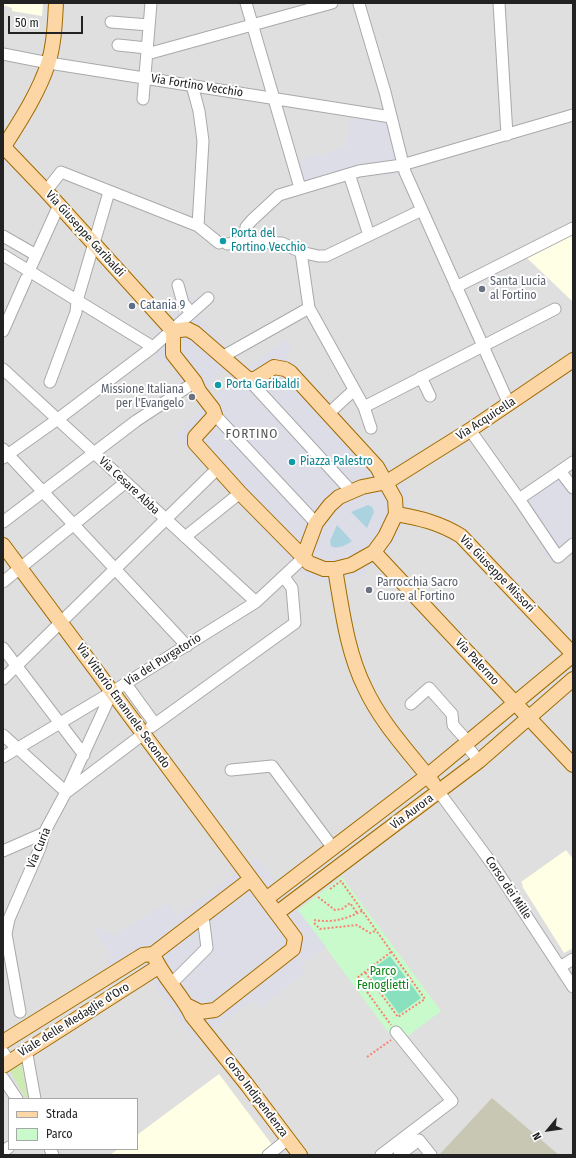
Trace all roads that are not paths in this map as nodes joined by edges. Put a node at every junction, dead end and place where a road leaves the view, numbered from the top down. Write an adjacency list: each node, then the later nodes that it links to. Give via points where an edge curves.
1 (56, 3): 13 (main road)
2 (151, 3): 8 (street)
3 (246, 3): 9 (street)
4 (332, 3): 9 (street)
5 (499, 3): 20 (street)
6 (359, 4): 19 (street)
7 (111, 22): 8 (street)
8 (149, 25): 11 (street)
9 (252, 26): 11 (street); 16 (street)
10 (118, 45): 11 (street)
11 (147, 51): 14 (street)
12 (3, 54): 13 (street, Via Fortino Vecchio)
13 (49, 63): 14 (street, Via Fortino Vecchio); 21 (main road, via 39,88)
14 (145, 78): 15 (street, Via Fortino Vecchio); 17 (street)
15 (192, 85): 16 (street, Via Fortino Vecchio); 29 (street, via 203,141)
16 (274, 98): 19 (street, Via Fortino Vecchio); 24 (street)
17 (143, 99)
18 (573, 115): 20 (street)
19 (391, 117): 22 (street)
20 (507, 135): 22 (street)
21 (3, 147): 25 (main road, Via Giuseppe Garibaldi)
22 (406, 166): 23 (street); 28 (street)
23 (350, 176): 24 (street); 31 (street)
24 (300, 188): 33 (street, via 279,195 252,220 246,227)
25 (46, 191): 26 (street, via 60,172); 27 (main road, Via Giuseppe Garibaldi)
26 (109, 192): 29 (street); 34 (street)
27 (59, 205): 34 (main road, Via Giuseppe Garibaldi); 37 (street)
28 (422, 210): 31 (street); 40 (street)
29 (198, 226): 33 (street, via 223,243)
30 (573, 228): 40 (street)
31 (369, 235): 35 (street, via 326,256)
32 (3, 236): 37 (street)
33 (244, 242): 35 (street, via 282,243)
34 (94, 244): 42 (street); 47 (main road, Via Giuseppe Garibaldi)
35 (301, 252): 43 (street)
36 (3, 255): 38 (street)
37 (36, 255): 38 (street)
38 (28, 275): 42 (street); 44 (street)
39 (178, 286): 46 (street, via 183,303)
40 (456, 287): 49 (street)
41 (208, 298): 46 (street)
42 (77, 301): 50 (street); 56 (street, via 76,312)
43 (309, 308): 51 (street); 58 (street)
44 (7, 309): 48 (street)
45 (555, 309): 49 (street)
46 (191, 313): 47 (street)
47 (169, 327): 50 (street); 51 (main road, via 195,332); 57 (main road, via 173,354)
48 (3, 331)
49 (482, 344): 54 (street); 60 (street)
50 (152, 347): 64 (street)
51 (226, 355): 55 (main road)
52 (573, 360): 60 (main road, Via Acquicella)
53 (3, 369): 64 (street, Via Cesare Abba)
54 (420, 377): 59 (street); 61 (street)
55 (248, 379): 62 (main road, via 255,379 274,367 285,369); 76 (street)
56 (50, 382)
57 (191, 385): 63 (main road, via 213,408); 67 (street, via 136,421)
58 (354, 390): 61 (street); 62 (street)
59 (430, 396)
60 (509, 404): 66 (main road, Via Acquicella)
61 (364, 407): 65 (street)
62 (332, 411): 72 (main road, via 377,467)
63 (215, 415): 71 (main road, via 195,437 195,443); 82 (street)
64 (58, 419): 67 (street, Via Cesare Abba); 68 (street)
65 (371, 428)
66 (470, 430): 72 (main road, Via Acquicella); 78 (street)
67 (94, 453): 73 (street, Via Cesare Abba); 75 (street)
68 (5, 454): 75 (street)
69 (572, 462): 70 (street)
70 (560, 471): 74 (street); 78 (street)
71 (215, 472): 77 (main road); 80 (street)
72 (392, 479): 76 (main road, Via Acquicella); 79 (main road)
73 (126, 482): 80 (street, Via Cesare Abba); 83 (street)
74 (573, 488)
75 (43, 491): 81 (street); 83 (street)
76 (351, 491): 82 (main road, Via Acquicella, via 330,505)
77 (237, 496): 84 (street); 88 (main road)
78 (517, 496): 85 (street, via 558,557)
79 (401, 515): 87 (main road, via 386,537); 98 (main road, Via Giuseppe Missori, via 444,526 461,536)
80 (166, 520): 84 (street, Via Cesare Abba); 90 (street)
81 (3, 522)
82 (316, 523): 88 (main road, Via Acquicella)
83 (74, 525): 89 (street); 90 (street)
84 (185, 537): 94 (street, Via Cesare Abba)
85 (573, 544)
86 (3, 545): 89 (main road, Via Vittorio Emanuele Secondo)
87 (378, 556): 91 (main road, via 356,563); 105 (main road, Via Palermo)
88 (299, 562): 91 (main road); 92 (street, Via del Purgatorio)
89 (20, 568): 93 (street); 95 (main road, Via Vittorio Emanuele Secondo)
90 (115, 570): 95 (street); 96 (street)
91 (336, 576): 117 (main road, via 354,660 365,688 380,715)
92 (284, 577): 94 (street, Via del Purgatorio); 102 (street, via 292,588 295,623 153,726)
93 (3, 582)
94 (256, 602): 96 (street, Via del Purgatorio)
95 (61, 622): 99 (street); 103 (main road, Via Vittorio Emanuele Secondo)
96 (186, 646): 102 (street, Via del Purgatorio)
97 (3, 648): 99 (street)
98 (573, 655): 105 (main road, Via Aurora)
99 (17, 666): 100 (street); 107 (street)
100 (3, 679)
101 (573, 679): 106 (main road, Via Aurora)
102 (126, 684): 103 (street, Via del Purgatorio)
103 (112, 692): 107 (street, Via del Purgatorio); 112 (street, Via Curia); 126 (main road, Via Vittorio Emanuele Secondo)
104 (411, 704): 110 (street, via 429,688 452,714 453,725)
105 (516, 704): 106 (main road, Via Palermo); 110 (main road, Via Aurora)
106 (529, 718): 114 (main road, Via Aurora); 115 (main road, Via Palermo)
107 (59, 722): 111 (street, Via del Purgatorio); 112 (street)
108 (3, 734): 111 (street)
109 (138, 738): 118 (street)
110 (467, 744): 114 (street); 117 (main road, Via Aurora)
111 (18, 748): 113 (street, Via del Purgatorio); 118 (street)
112 (84, 755): 118 (street, Via Curia)
113 (3, 757)
114 (479, 761): 119 (main road, Via Aurora)
115 (573, 766)
116 (231, 770): 123 (street, via 272,766)
117 (427, 776): 119 (main road); 120 (main road, Via Aurora)
118 (66, 792): 122 (street, Via Curia)
119 (439, 792): 121 (main road, Via Aurora); 132 (street, Corso dei Mille, via 495,868)
120 (377, 815): 121 (main road); 123 (main road, Via Aurora)
121 (388, 830): 125 (main road, Via Aurora)
122 (44, 833): 124 (street); 137 (street, Via Curia, via 40,848 12,908 7,926 6,934)
123 (333, 848): 125 (main road); 127 (main road, Via Aurora)
124 (3, 851)
125 (344, 863): 128 (main road, Via Aurora)
126 (251, 879): 127 (main road, Via Vittorio Emanuele Secondo); 129 (main road, Viale delle Medaglie d'Oro)
127 (266, 899): 128 (main road, Via Vittorio Emanuele Secondo)
128 (278, 913): 136 (main road, Via Vittorio Emanuele Secondo, via 295,938 294,948)
129 (203, 916): 131 (main road, Viale delle Medaglie d'Oro); 134 (street, via 207,948)
130 (573, 959): 132 (street)
131 (156, 960): 134 (main road, Corso Indipendenza); 140 (main road, Viale delle Medaglie d'Oro, via 144,955); 141 (main road, Viale delle Medaglie d'Oro, via 146,975)
132 (560, 967): 133 (street, Corso dei Mille)
133 (571, 982)
134 (171, 984): 135 (main road, Corso Indipendenza)
135 (188, 1006): 136 (main road, via 200,1012); 139 (main road, Corso Indipendenza, via 192,1016)
136 (215, 1010): 139 (main road, via 210,1027)
137 (20, 1012)
138 (397, 1033): 149 (street, via 452,1101)
139 (212, 1040): 146 (main road, Corso Indipendenza)
140 (3, 1042)
141 (26, 1050): 142 (main road, Viale delle Medaglie d'Oro); 145 (street)
142 (5, 1060)
143 (3, 1078): 144 (street)
144 (16, 1098)
145 (35, 1098)
146 (288, 1139): 147 (street); 148 (main road, Corso Indipendenza)
147 (268, 1155)
148 (300, 1155)
149 (381, 1155)
150 (399, 1155): 151 (street, via 419,1140)
151 (430, 1155)

